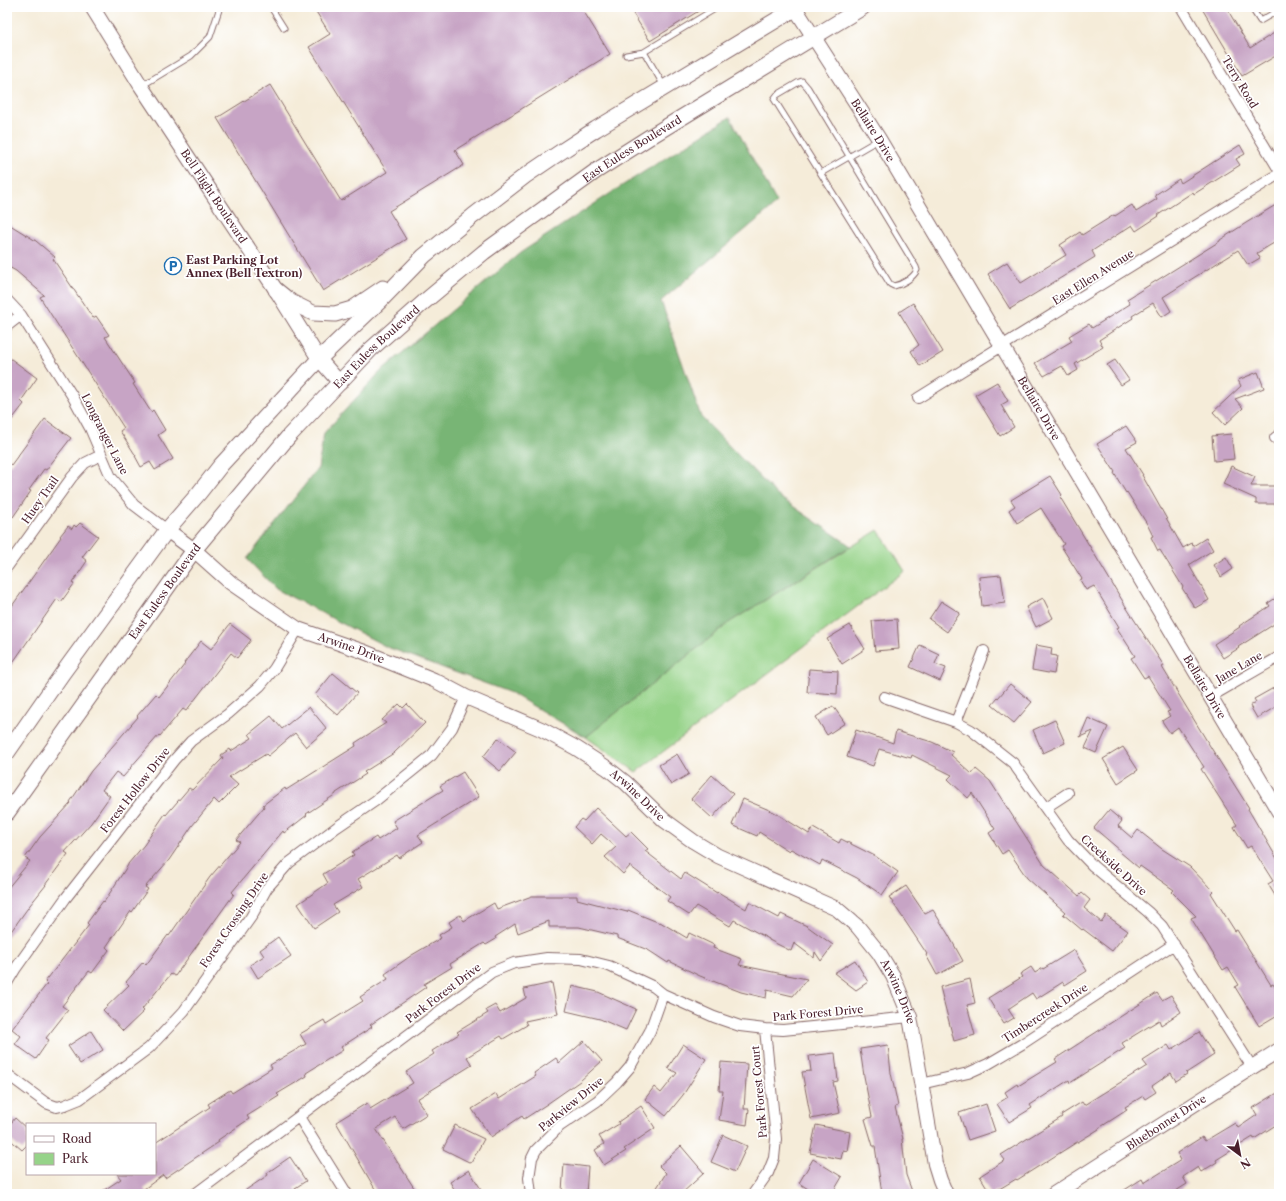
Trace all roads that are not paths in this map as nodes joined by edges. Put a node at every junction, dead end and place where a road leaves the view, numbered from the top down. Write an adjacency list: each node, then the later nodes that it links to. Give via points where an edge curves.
1 (92, 7): 14 (street, Bell Flight Boulevard)
2 (220, 7): 14 (lane, via 210,37 191,56)
3 (272, 7): 10 (lane)
4 (718, 7): 12 (lane)
5 (863, 7): 11 (main road, East Euless Boulevard)
6 (1181, 7): 18 (street, Terry Road)
7 (1251, 7): 9 (lane, via 1260,21)
8 (796, 8): 11 (street, Bellaire Drive); 15 (main road)
9 (1279, 10)
10 (284, 28)
11 (814, 37): 16 (street, Bellaire Drive); 28 (main road, East Euless Boulevard, via 596,171 484,252 370,350)
12 (644, 52): 13 (lane); 15 (lane)
13 (626, 55)
14 (141, 86): 22 (street, Bell Flight Boulevard)
15 (665, 87): 21 (main road, via 526,176)
16 (879, 139): 17 (lane); 26 (street, Bellaire Drive)
17 (849, 157): 19 (lane); 19 (lane, via 808,88 799,82 774,99); 19 (lane, via 916,267 915,274 901,284 890,284)
18 (1279, 170)
19 (821, 173)
20 (1279, 174): 26 (street, East Ellen Avenue)
21 (424, 256): 22 (main road, via 390,284 352,309 335,314 313,314); 27 (main road)
22 (276, 290): 27 (street, Bell Flight Boulevard)
23 (7, 300): 24 (street, Longranger Lane)
24 (21, 315): 25 (street); 30 (street, Longranger Lane, via 73,397)
25 (7, 326)
26 (1002, 347): 29 (street, East Ellen Avenue); 39 (street, Bellaire Drive)
27 (319, 359): 28 (street, Bell Flight Boulevard); 31 (main road, via 221,465)
28 (340, 383): 32 (main road, East Euless Boulevard, via 289,436)
29 (918, 398)
30 (101, 455): 31 (street, Longranger Lane, via 111,478 134,505); 33 (street, Huey Trail, via 85,463 72,477)
31 (167, 530): 32 (street, Arwine Drive); 41 (main road)
32 (194, 550): 34 (street, Arwine Drive, via 231,583); 45 (main road, East Euless Boulevard)
33 (7, 567)
34 (298, 629): 37 (street, Arwine Drive, via 434,680); 47 (street, Forest Hollow Drive, via 274,669 260,686 228,714 190,741 174,760 66,898)
35 (984, 651): 40 (street)
36 (1279, 657): 39 (street, Jane Lane)
37 (466, 697): 49 (street, Arwine Drive, via 540,729 582,752 626,783 664,820 718,856 837,910 858,927 879,953 893,976); 53 (street, Forest Crossing Drive, via 452,728 432,755 289,863 267,888 251,917 184,1011 149,1048 80,1099 65,1105 46,1103)
38 (884, 697): 40 (street, Creekside Drive)
39 (1210, 698): 44 (street, Bellaire Drive)
40 (956, 722): 43 (street, Creekside Drive, via 971,730 1012,763)
41 (7, 753)
42 (1068, 793): 43 (street)
43 (1045, 808): 46 (street, Creekside Drive, via 1068,840 1093,866 1148,912 1162,926)
44 (1279, 812)
45 (7, 813)
46 (1174, 944): 52 (street, Creekside Drive); 54 (street, Timbercreek Drive, via 988,1064 968,1073)
47 (7, 983)
48 (663, 994): 50 (street, Park Forest Drive, via 714,1018 740,1026); 55 (street, Park Forest Drive, via 654,987 609,966 581,959 547,958 514,963 492,972); 58 (street, Parkview Drive, via 650,1031 630,1067 597,1101 560,1126 536,1150 529,1178)
49 (910, 1017): 50 (street, Park Forest Drive, via 783,1030); 54 (street, Arwine Drive)
50 (765, 1029): 59 (street, Park Forest Court, via 776,1139 774,1158)
51 (1279, 1050): 52 (street, Bluebonnet Drive)
52 (1252, 1067): 61 (street, Bluebonnet Drive)
53 (7, 1074)
54 (921, 1084): 60 (street, Arwine Drive, via 934,1164)
55 (299, 1117): 56 (street, Park Forest Drive); 57 (street)
56 (195, 1194)
57 (347, 1194)
58 (532, 1194)
59 (753, 1194)
60 (946, 1194)
61 (1054, 1194)

